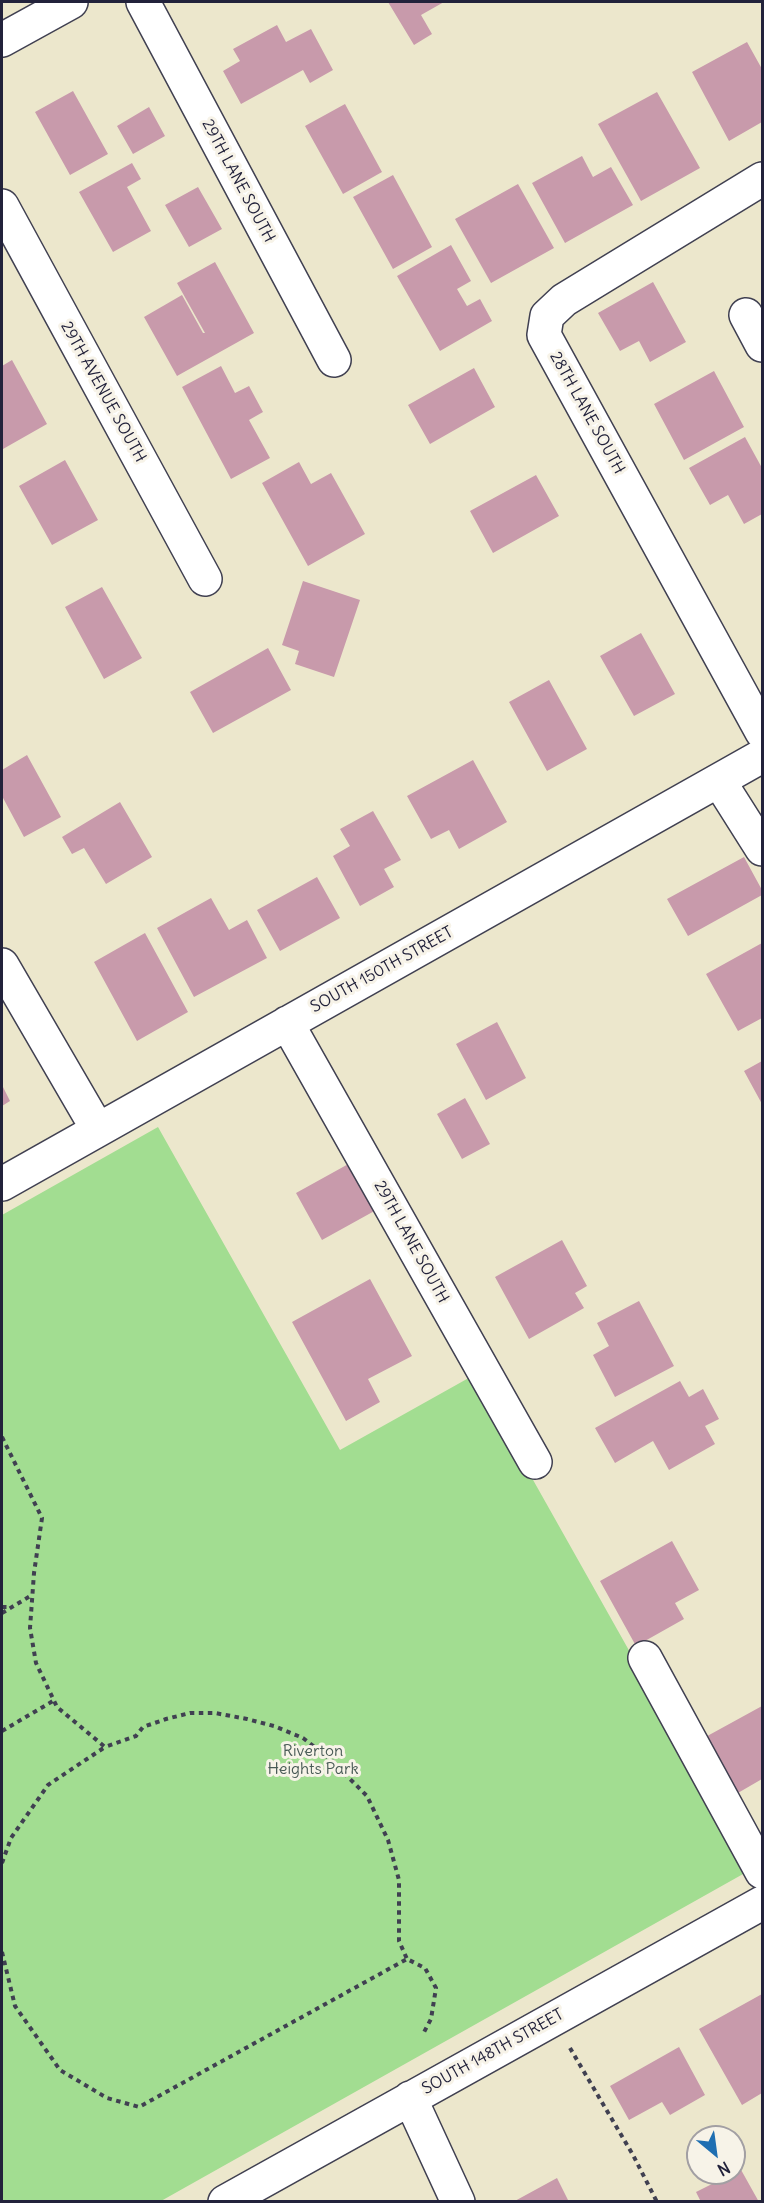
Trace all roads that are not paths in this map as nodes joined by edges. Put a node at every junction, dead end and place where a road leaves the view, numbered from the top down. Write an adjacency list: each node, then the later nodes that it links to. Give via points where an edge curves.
1 (71, 2): 3 (street)
2 (143, 2): 8 (street, 29TH LANE SOUTH)
3 (2, 40)
4 (762, 179): 10 (street, 28TH LANE SOUTH, via 564,300 548,316 544,334)
5 (2, 206): 9 (street, 29TH AVENUE SOUTH)
6 (746, 315): 7 (street)
7 (762, 345)
8 (334, 360)
9 (205, 579)
10 (762, 732)
11 (762, 756): 12 (street, SOUTH 150TH STREET)
12 (719, 781): 13 (street); 15 (street, SOUTH 150TH STREET)
13 (762, 849)
14 (2, 965): 16 (street)
15 (287, 1023): 16 (street, SOUTH 150TH STREET); 18 (street, 29TH LANE SOUTH)
16 (98, 1130): 17 (street, SOUTH 150TH STREET)
17 (2, 1184)
18 (534, 1462)
19 (645, 1658): 20 (street)
20 (762, 1872)
21 (762, 1903): 22 (street, SOUTH 148TH STREET)
22 (410, 2098): 23 (street, SOUTH 148TH STREET); 24 (street)
23 (225, 2202)
24 (458, 2202)

